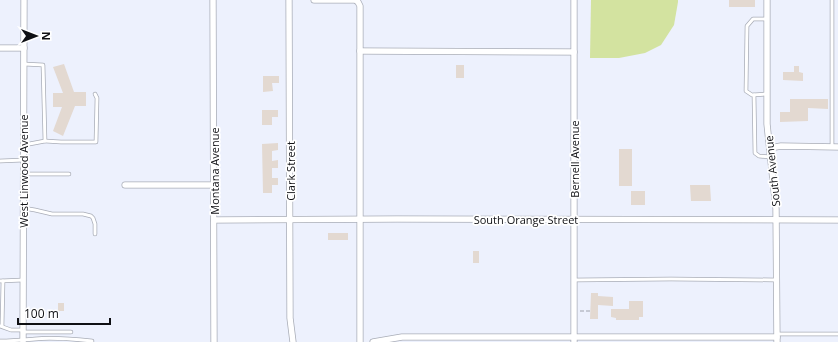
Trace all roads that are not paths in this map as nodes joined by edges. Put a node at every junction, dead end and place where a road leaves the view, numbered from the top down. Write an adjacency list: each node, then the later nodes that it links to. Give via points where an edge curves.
1 (24, 0): 10 (street, West Linwood Avenue)
2 (213, 0): 27 (street, Montana Avenue)
3 (290, 0): 32 (street, Clark Street)
4 (314, 0): 11 (street, via 358,2)
5 (574, 0): 12 (street, Bernell Avenue)
6 (767, 0): 8 (street, South Avenue)
7 (832, 0): 19 (lane)
8 (767, 19): 15 (street, South Avenue); 16 (lane, via 753,19 747,26 746,91)
9 (0, 48): 10 (street)
10 (24, 48): 13 (street, West Linwood Avenue)
11 (360, 51): 12 (street); 29 (street)
12 (574, 52): 30 (street, Bernell Avenue)
13 (24, 64): 17 (lane, via 43,65); 18 (street, West Linwood Avenue)
14 (95, 94): 17 (lane, via 96,142)
15 (767, 94): 16 (lane); 20 (street, South Avenue)
16 (754, 95): 21 (lane, via 755,153)
17 (45, 141): 18 (lane)
18 (24, 145): 22 (street, West Linwood Avenue)
19 (835, 146): 20 (street)
20 (770, 148): 21 (street, South Avenue)
21 (771, 157): 33 (street, South Avenue)
22 (24, 160): 23 (lane); 24 (street, West Linwood Avenue)
23 (0, 161)
24 (23, 174): 25 (lane); 28 (street, West Linwood Avenue)
25 (69, 174)
26 (126, 185): 27 (street)
27 (214, 185): 31 (street, Montana Avenue)
28 (23, 208): 35 (lane, via 52,214 91,216 95,224); 36 (street, West Linwood Avenue)
29 (360, 219): 30 (street, South Orange Street); 32 (street, South Orange Street); 51 (street)
30 (574, 219): 33 (street, South Orange Street); 37 (street, Bernell Avenue)
31 (214, 220): 32 (street, South Orange Street); 49 (street, Montana Avenue)
32 (290, 220): 50 (street, Clark Street, via 290,318)
33 (776, 220): 34 (street, South Orange Street); 38 (street, South Avenue)
34 (838, 220)
35 (95, 234)
36 (23, 280): 39 (lane); 41 (street, West Linwood Avenue)
37 (574, 280): 38 (lane); 45 (street, Bernell Avenue)
38 (776, 280): 44 (street, South Avenue)
39 (1, 281): 40 (lane)
40 (1, 326): 41 (lane)
41 (23, 331): 42 (lane); 47 (street, West Linwood Avenue)
42 (71, 332)
43 (838, 334): 44 (lane)
44 (777, 338): 45 (street)
45 (574, 339): 52 (street, via 402,337)
46 (0, 341): 47 (lane)
47 (23, 341): 48 (lane)
48 (92, 341)
49 (214, 342)
50 (293, 342)
51 (360, 342)
52 (374, 342)

